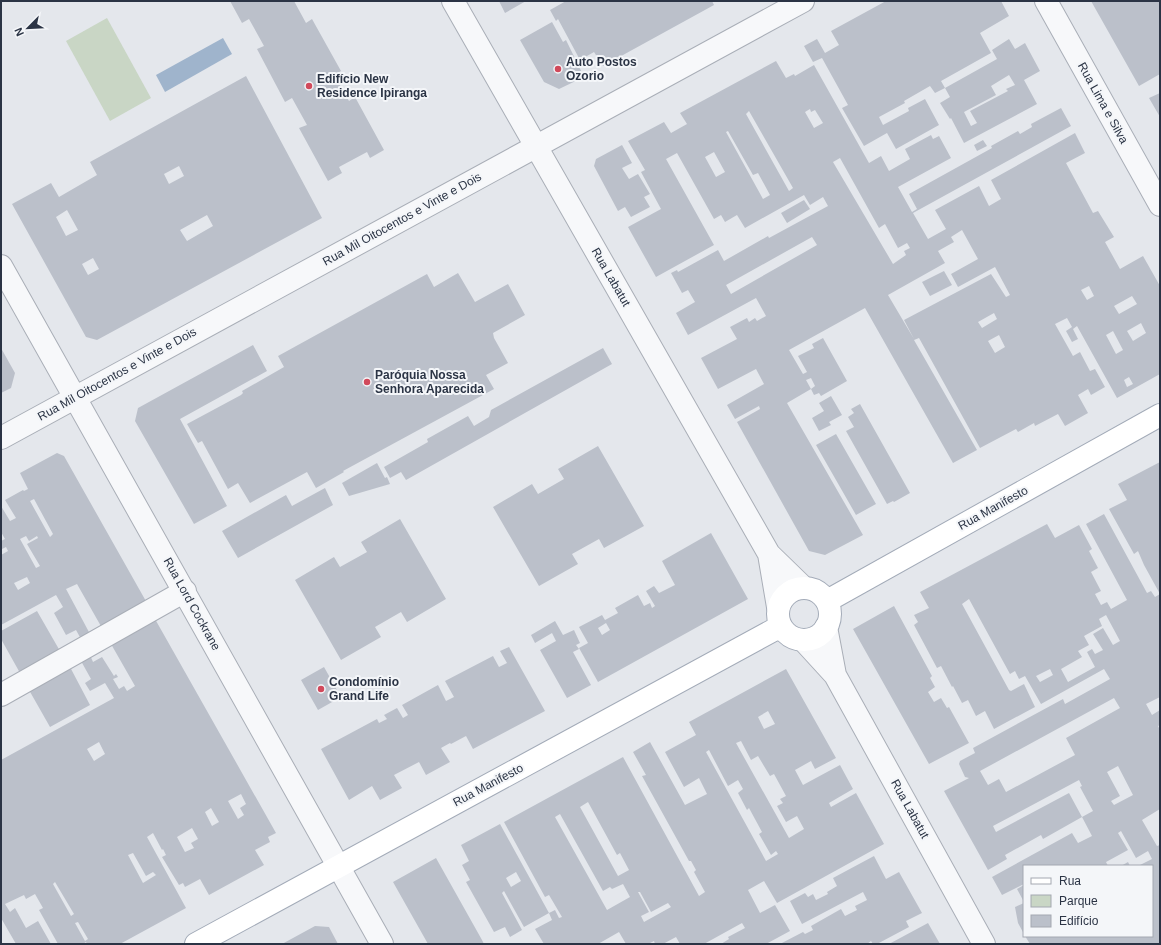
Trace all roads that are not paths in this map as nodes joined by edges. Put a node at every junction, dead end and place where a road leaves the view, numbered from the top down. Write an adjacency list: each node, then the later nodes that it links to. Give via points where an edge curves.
1 (453, 1): 4 (street, Rua Labatut)
2 (803, 1): 4 (street, Rua Mil Oitocentos e Vinte e Dois)
3 (1046, 1): 5 (street, Rua Lima e Silva)
4 (536, 146): 7 (street, Rua Mil Oitocentos e Vinte e Dois); 10 (street, Rua Labatut)
5 (1160, 205)
6 (1, 266): 7 (street, Rua Lord Cockrane)
7 (76, 398): 9 (street, Rua Mil Oitocentos e Vinte e Dois); 12 (street, Rua Lord Cockrane)
8 (1160, 415): 13 (main road, Rua Manifesto)
9 (1, 438)
10 (769, 554): 11 (street, Rua Labatut); 14 (street, Rua Labatut)
11 (804, 588): 13 (main road, via 817,591); 14 (main road, via 796,589 782,599)
12 (185, 591): 18 (street); 19 (street, Rua Lord Cockrane)
13 (827, 601): 15 (main road, via 829,619)
14 (780, 616): 16 (main road, via 790,636); 19 (main road, Rua Manifesto)
15 (826, 627): 16 (main road, via 816,637); 17 (street, Rua Labatut)
16 (803, 640): 17 (street, Rua Labatut)
17 (835, 675): 22 (street, Rua Labatut)
18 (1, 695)
19 (338, 866): 20 (main road, Rua Manifesto); 21 (street, Rua Lord Cockrane)
20 (196, 944)
21 (382, 944)
22 (984, 944)

